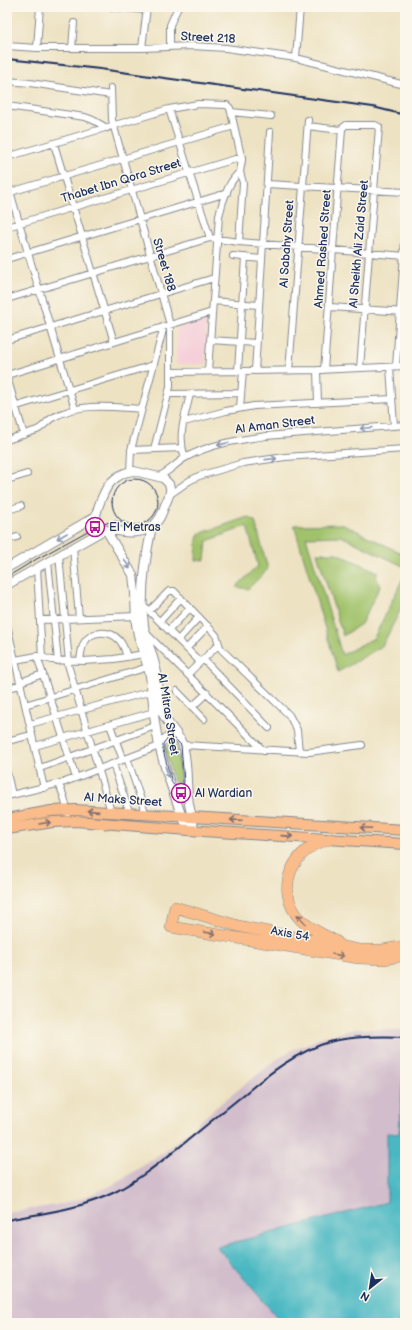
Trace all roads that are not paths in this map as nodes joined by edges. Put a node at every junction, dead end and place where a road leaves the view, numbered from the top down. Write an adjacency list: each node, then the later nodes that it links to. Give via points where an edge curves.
1 (40, 7): 9 (street)
2 (112, 7): 5 (street)
3 (178, 7): 8 (street, via 170,25)
4 (300, 7): 12 (street)
5 (147, 8): 11 (street)
6 (74, 23): 10 (street)
7 (7, 46): 9 (street, Street 218)
8 (170, 47): 11 (street, Street 218); 12 (street, Street 218, via 220,48)
9 (37, 48): 10 (street, Street 218)
10 (72, 48): 11 (street, Street 218)
11 (142, 48)
12 (296, 58): 14 (street, Street 218)
13 (7, 81): 16 (street)
14 (405, 85)
15 (111, 88): 16 (street, Street 188)
16 (111, 95): 22 (street, Street 188)
17 (7, 106): 22 (street, via 85,118)
18 (169, 109): 19 (street, via 198,104 226,105 230,107); 22 (street); 25 (street)
19 (231, 112): 20 (street); 21 (street)
20 (271, 116)
21 (234, 126): 25 (street); 28 (street)
22 (110, 127): 26 (street); 29 (street, Street 188)
23 (342, 129): 35 (street, Al Sabahy Street, via 308,123); 36 (street, Ahmed Rashed Street); 38 (street, Al Sheikh Ali Zaid Street, via 346,125 379,127)
24 (270, 132): 34 (street)
25 (180, 142): 29 (street); 30 (street)
26 (54, 144): 27 (street); 32 (street)
27 (7, 157)
28 (242, 157): 30 (street, Thabet Ibn Qora Street); 31 (street)
29 (123, 159): 32 (street); 37 (street, Street 188)
30 (189, 172): 37 (street, Thabet Ibn Qora Street); 42 (street)
31 (240, 172): 41 (street, via 233,179); 51 (street, via 243,183)
32 (64, 176): 40 (street); 43 (street)
33 (7, 181): 40 (street)
34 (267, 184): 35 (street); 52 (street)
35 (303, 186): 36 (street); 53 (street, Al Sabahy Street)
36 (339, 188): 38 (street); 54 (street, Ahmed Rashed Street)
37 (132, 190): 43 (street, Thabet Ibn Qora Street); 44 (street, Street 188)
38 (374, 190): 39 (street); 56 (street, Al Sheikh Ali Zaid Street)
39 (405, 192)
40 (9, 193): 45 (street)
41 (227, 193): 42 (street); 49 (street, via 219,216)
42 (198, 202): 44 (street); 48 (street)
43 (73, 207): 45 (street, Thabet Ibn Qora Street); 47 (street)
44 (140, 219): 47 (street); 57 (street, Street 188)
45 (20, 223): 46 (street, Thabet Ibn Qora Street); 55 (street)
46 (7, 227)
47 (82, 237): 55 (street); 63 (street)
48 (210, 238): 49 (street); 57 (street)
49 (217, 239): 51 (street); 64 (street)
50 (405, 240): 59 (street)
51 (239, 242): 52 (street)
52 (263, 244): 53 (street); 62 (street)
53 (298, 247): 54 (street); 93 (street, Al Sabahy Street)
54 (334, 250): 56 (street); 71 (street, Ahmed Rashed Street)
55 (28, 253): 61 (street); 65 (street)
56 (369, 253): 59 (street); 72 (street, Al Sheikh Ali Zaid Street)
57 (150, 256): 63 (street); 66 (street, Street 188)
58 (233, 256): 60 (street)
59 (404, 256): 75 (street)
60 (245, 257): 62 (street); 69 (street)
61 (7, 259)
62 (262, 259): 70 (street)
63 (93, 273): 65 (street); 73 (street)
64 (214, 278): 66 (street); 68 (street)
65 (39, 290): 67 (street); 77 (street)
66 (161, 294): 73 (street); 76 (street, Street 188)
67 (7, 299)
68 (213, 301): 69 (street); 74 (street)
69 (242, 304): 70 (street); 81 (street)
70 (258, 305): 82 (street)
71 (330, 307): 72 (street); 89 (street, Ahmed Rashed Street)
72 (364, 310): 75 (street); 87 (street, Al Sheikh Ali Zaid Street)
73 (105, 311): 77 (street); 80 (street)
74 (212, 312): 76 (street); 79 (street)
75 (402, 312): 86 (street)
76 (167, 326): 80 (street); 84 (street); 94 (street, Street 188)
77 (51, 327): 78 (street); 83 (street)
78 (7, 340)
79 (210, 340): 81 (street); 90 (street)
80 (114, 342): 83 (street)
81 (240, 342): 82 (street); 91 (street)
82 (256, 343): 92 (street)
83 (60, 358): 95 (street); 96 (street)
84 (153, 365): 96 (street); 106 (street)
85 (405, 366): 86 (street)
86 (393, 367): 87 (street); 100 (street)
87 (360, 368): 89 (street)
88 (317, 370): 89 (street); 93 (street); 101 (street)
89 (324, 370)
90 (208, 371): 91 (street); 94 (street)
91 (241, 371): 92 (street); 97 (street)
92 (255, 371): 93 (street)
93 (289, 371)
94 (171, 372): 98 (street, Street 188)
95 (7, 376): 102 (street)
96 (70, 390): 102 (street); 105 (street)
97 (241, 393): 99 (street); 103 (street)
98 (169, 394): 99 (street); 113 (street, Street 188)
99 (190, 394): 107 (street)
100 (392, 399): 101 (street); 109 (street)
101 (318, 403): 103 (street)
102 (16, 406): 104 (street); 110 (street)
103 (240, 408): 107 (street)
104 (7, 409)
105 (75, 409): 106 (street, via 96,406); 110 (street, via 52,417 41,429)
106 (142, 409): 115 (street)
107 (184, 422): 112 (street)
108 (405, 425): 109 (street, Al Aman Street)
109 (394, 426): 116 (street, Al Aman Street, one-way to 116, via 245,439 211,447)
110 (24, 435): 111 (street)
111 (7, 440)
112 (182, 448): 113 (street); 116 (street)
113 (154, 449): 115 (street)
114 (405, 449): 121 (street, one-way to 114, via 200,476 243,463 285,457)
115 (131, 450): 117 (street)
116 (186, 458): 119 (street, Al Aman Street)
117 (130, 472): 119 (street); 124 (street, via 120,475 108,486)
118 (27, 474): 120 (street)
119 (157, 477): 121 (street, via 168,483)
120 (7, 480)
121 (169, 495): 125 (street, via 160,518)
122 (21, 506): 123 (street)
123 (7, 510)
124 (96, 516): 126 (street, via 96,523); 132 (street, one-way to 132)
125 (152, 526): 126 (street, via 135,533); 134 (street, Al Mitras Street)
126 (105, 530): 129 (street); 135 (street, Al Mitras Street, one-way to 135, via 131,570)
127 (17, 537): 128 (street)
128 (7, 540)
129 (73, 547): 130 (street); 143 (street)
130 (59, 555): 131 (street); 145 (street)
131 (48, 562): 133 (street); 144 (street)
132 (7, 568)
133 (37, 568): 136 (street); 146 (street)
134 (144, 579): 135 (street); 138 (street, Al Mitras Street)
135 (134, 580): 141 (street, Al Mitras Street)
136 (7, 586)
137 (181, 598): 139 (street); 140 (street, via 171,590); 147 (street)
138 (143, 605): 140 (street); 151 (street, Al Mitras Street)
139 (190, 608): 142 (street); 150 (street)
140 (149, 611): 147 (street)
141 (136, 616): 143 (street); 156 (street, Al Mitras Street)
142 (199, 617): 149 (street); 153 (street)
143 (79, 618): 145 (street)
144 (54, 619): 145 (street); 146 (street); 162 (street)
145 (65, 619): 163 (street)
146 (40, 620): 157 (street)
147 (160, 621): 150 (street)
148 (7, 626): 152 (street)
149 (208, 626): 154 (street, via 218,637); 155 (street)
150 (169, 630): 153 (street)
151 (145, 632): 167 (street); 190 (street, Al Mitras Street, via 156,672 163,714)
152 (8, 635): 160 (street)
153 (178, 640): 155 (street)
154 (219, 644): 161 (street); 196 (street, via 222,650 289,715 297,730)
155 (187, 648): 161 (street)
156 (144, 654): 158 (street); 165 (street, Al Mitras Street)
157 (39, 657): 160 (street); 162 (street); 166 (street)
158 (127, 657): 164 (street); 164 (street, via 116,636 103,632 96,633 85,641)
159 (7, 658): 160 (street)
160 (14, 658): 168 (street)
161 (202, 660): 167 (street); 184 (street)
162 (58, 661): 163 (street)
163 (68, 662): 164 (street); 170 (street)
164 (80, 662)
165 (148, 667): 170 (street); 171 (street, Al Mitras Street)
166 (42, 674): 168 (street); 174 (street)
167 (188, 674): 173 (street)
168 (20, 684): 169 (street); 175 (street)
169 (7, 688)
170 (75, 689): 174 (street); 177 (street)
171 (152, 691): 177 (street); 178 (street, Al Mitras Street)
172 (177, 691): 176 (street)
173 (207, 692): 176 (street); 195 (street)
174 (50, 697): 175 (street); 179 (street)
175 (25, 705): 181 (street)
176 (192, 707): 180 (street)
177 (82, 710): 179 (street); 185 (street)
178 (154, 712): 182 (street); 183 (street, Al Mitras Street)
179 (56, 717): 181 (street); 187 (street)
180 (204, 719)
181 (30, 724): 186 (street)
182 (110, 725): 185 (street); 188 (street)
183 (156, 726): 188 (street); 193 (street, Al Mitras Street)
184 (269, 728)
185 (88, 731): 187 (street); 194 (street)
186 (32, 735): 189 (street); 192 (street)
187 (63, 738): 192 (street); 197 (street)
188 (116, 740): 194 (street); 198 (street)
189 (7, 741)
190 (181, 742): 193 (street, via 175,737 168,738); 195 (street); 212 (street, Al Mitras Street, via 185,757 188,802)
191 (362, 745): 196 (street)
192 (35, 746): 200 (street)
193 (159, 746): 198 (street); 211 (street, Al Mitras Street, one-way to 211)
194 (93, 749): 197 (street); 201 (street)
195 (264, 750): 196 (street)
196 (299, 752)
197 (69, 757): 200 (street); 203 (street)
198 (125, 759): 199 (street); 210 (street)
199 (113, 764): 201 (street); 209 (street)
200 (40, 768): 205 (street)
201 (99, 769): 203 (street); 208 (street)
202 (7, 773): 206 (street)
203 (76, 778): 204 (street)
204 (60, 784): 205 (street); 207 (street)
205 (44, 788): 206 (street)
206 (10, 795)
207 (67, 810): 208 (main road, Al Maks Street, one-way to 207); 213 (main road, Al Maks Street); 214 (street)
208 (111, 812): 209 (main road, Al Maks Street)
209 (130, 814): 210 (main road, Al Maks Street)
210 (146, 815): 211 (main road, Al Maks Street)
211 (182, 817): 212 (main road, Al Maks Street); 217 (street, Al Mitras Street)
212 (193, 817): 215 (main road, Al Maks Street, one-way to 212); 217 (street, Al Mitras Street)
213 (7, 819)
214 (68, 821): 216 (main road, Al Maks Street, one-way to 214); 217 (main road, Al Maks Street)
215 (263, 821): 218 (main road, Al Maks Street, one-way to 215); 219 (main road)
216 (7, 829)
217 (193, 830): 219 (main road, Al Maks Street)
218 (405, 830)
219 (262, 834): 220 (main road, Al Maks Street, one-way to 220)
220 (330, 839): 221 (main road, Al Maks Street); 223 (highway, one-way to 220, via 305,924 292,907 288,893 289,878 297,859 313,845)
221 (405, 844)
222 (405, 946): 224 (highway, Axis 54)
223 (346, 947): 224 (highway, Axis 54); 224 (highway, Axis 54, one-way to 224, via 238,926 175,907 171,927 358,958)
224 (375, 955): 225 (highway, Axis 54, via 393,958)
225 (405, 955)

